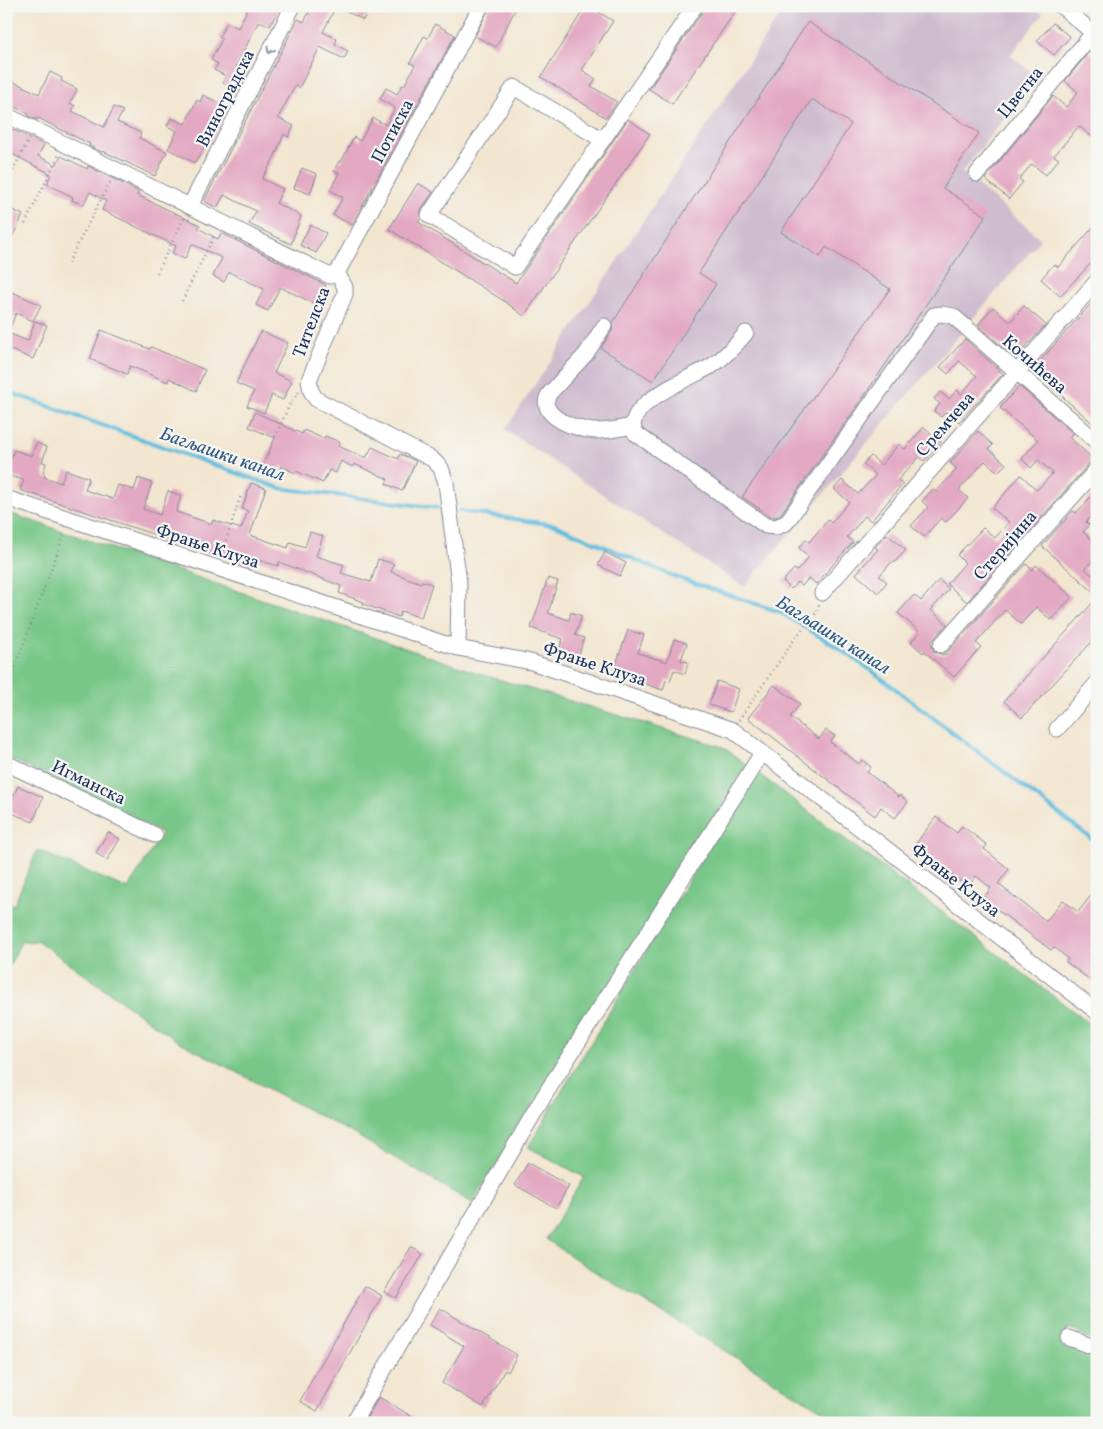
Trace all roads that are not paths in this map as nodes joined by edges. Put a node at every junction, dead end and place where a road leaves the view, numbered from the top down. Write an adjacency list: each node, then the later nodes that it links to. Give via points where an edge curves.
1 (293, 6): 9 (street, Виноградска, one-way to 9)
2 (481, 6): 10 (street, Потиска)
3 (695, 6): 7 (street)
4 (1061, 6): 5 (street)
5 (1095, 34): 8 (street, Цветна)
6 (6, 115): 9 (street, Тителска)
7 (602, 140): 7 (street, via 515,267 429,215 514,87)
8 (977, 174)
9 (190, 206): 10 (street, Тителска, via 330,276)
10 (337, 273): 21 (street, Тителска, via 345,294 309,380 310,391 316,399 432,459 442,468 459,583)
11 (1097, 281): 14 (street, Сремчева)
12 (604, 326): 15 (street, via 586,354 549,394 546,406 558,419 583,430 598,432)
13 (746, 333): 15 (street, via 721,359 648,402 634,418)
14 (1016, 372): 15 (street, Кочићева, via 953,316 934,315 781,526 766,526 635,434); 16 (street, Кочићева); 19 (street, Сремчева)
15 (632, 426)
16 (1097, 442)
17 (1097, 469): 20 (street, Стеријина)
18 (6, 498): 21 (street, Фрање Клуза)
19 (822, 593)
20 (941, 645)
21 (458, 648): 24 (street, Фрање Клуза, via 531,662 733,730)
22 (1097, 683): 23 (street)
23 (1057, 729)
24 (762, 753): 27 (street, Фрање Клуза); 30 (street, via 544,1096)
25 (6, 763): 26 (street, Игманска)
26 (155, 835)
27 (1097, 1012)
28 (1069, 1338): 29 (street)
29 (1097, 1348)
30 (353, 1423)

